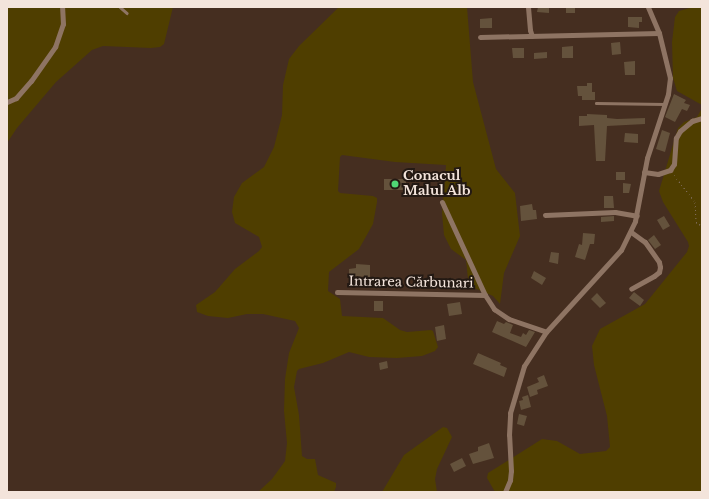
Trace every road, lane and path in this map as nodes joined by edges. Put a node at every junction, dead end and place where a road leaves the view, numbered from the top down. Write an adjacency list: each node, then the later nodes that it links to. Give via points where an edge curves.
1 (62, 7): 9 (street, via 63,24 55,47 31,81 16,98)
2 (120, 7): 5 (lane)
3 (528, 7): 7 (street)
4 (648, 7): 6 (street)
5 (127, 13)
6 (659, 33): 7 (street); 11 (street, via 670,78)
7 (532, 36): 8 (street)
8 (480, 37)
9 (7, 102)
10 (596, 104): 11 (lane)
11 (664, 104): 14 (street)
12 (702, 118): 13 (street, via 692,121 680,132 676,142 674,164)
13 (670, 170): 14 (street, via 658,174); 18 (path, via 695,202 696,222)
14 (644, 172): 17 (street)
15 (442, 202): 22 (street, Intrarea Cărbunari)
16 (545, 215): 17 (street, via 615,212)
17 (637, 216): 19 (street)
18 (702, 226)
19 (631, 232): 20 (street, via 645,242 660,267 654,276); 23 (street, via 611,263)
20 (631, 289)
21 (337, 292): 22 (street, Intrarea Cărbunari)
22 (485, 295): 23 (street, Intrarea Cărbunari, via 494,309 502,315)
23 (546, 332): 24 (street, via 524,366 514,394 510,413 510,480)
24 (505, 492)

